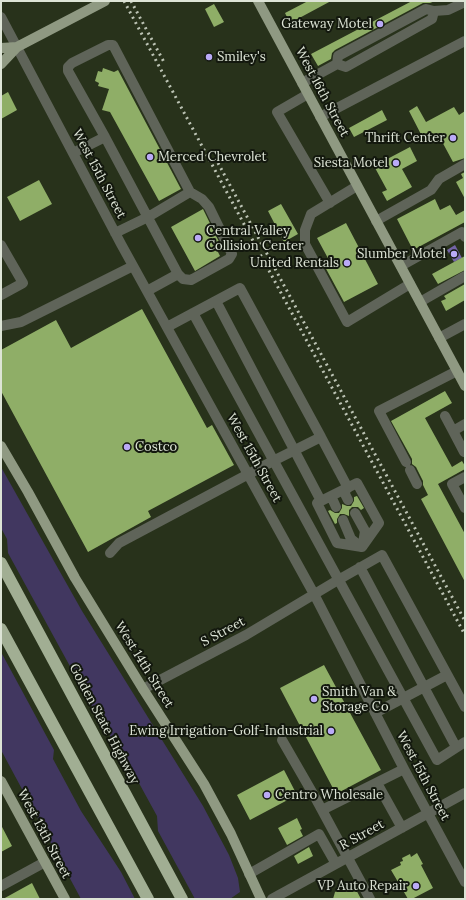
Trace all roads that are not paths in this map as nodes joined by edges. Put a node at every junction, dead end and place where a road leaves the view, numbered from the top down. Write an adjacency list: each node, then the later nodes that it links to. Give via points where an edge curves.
1 (105, 1): 7 (main road)
2 (258, 1): 9 (main road, West 16th Street)
3 (465, 1): 9 (street, via 448,10 434,12 426,9 338,56 337,64)
4 (1, 17): 7 (street, West 15th Street)
5 (465, 41): 11 (street)
6 (1, 48): 7 (main road)
7 (17, 48): 8 (main road); 13 (street, West 15th Street)
8 (1, 64)
9 (302, 83): 10 (main road, West 16th Street)
10 (308, 94): 11 (main road, West 16th Street); 17 (street, via 277,112)
11 (320, 117): 15 (main road, West 16th Street)
12 (105, 137): 13 (street); 16 (street, via 68,72 68,67 111,44); 18 (street)
13 (74, 153): 20 (street, West 15th Street)
14 (465, 164): 19 (street, via 439,179 431,190)
15 (357, 186): 17 (street); 19 (main road, West 16th Street)
16 (190, 192): 18 (street); 25 (street, via 209,207 232,254 229,259 191,280 183,279)
17 (330, 203): 27 (street, via 311,214 305,230 305,244 347,322)
18 (148, 217): 20 (street); 25 (street)
19 (376, 221): 24 (main road, West 16th Street)
20 (115, 233): 23 (street, West 15th Street)
21 (465, 237): 24 (street, via 462,232)
22 (1, 245): 29 (street, via 23,283)
23 (133, 266): 28 (street, West 15th Street); 34 (street, via 21,322)
24 (401, 266): 27 (main road, West 16th Street)
25 (178, 274): 28 (street)
26 (465, 276): 31 (street)
27 (410, 284): 31 (main road, West 16th Street)
28 (147, 291): 35 (street, West 15th Street)
29 (1, 295)
30 (216, 301): 32 (street); 42 (street, via 240,288); 44 (street)
31 (420, 302): 36 (main road, West 16th Street)
32 (193, 313): 35 (street); 46 (street)
33 (465, 324): 36 (street)
34 (1, 326)
35 (167, 327): 47 (street, West 15th Street)
36 (439, 338): 37 (main road, West 16th Street)
37 (457, 371): 38 (main road, West 16th Street); 49 (street, via 379,411)
38 (465, 386)
39 (445, 416): 41 (street)
40 (465, 424): 41 (street)
41 (453, 431): 45 (street)
42 (321, 437): 44 (street); 50 (street)
43 (1, 446): 67 (main road, West 14th Street, via 74,578)
44 (295, 450): 46 (street); 53 (street)
45 (464, 452)
46 (273, 461): 47 (street); 62 (street)
47 (248, 474): 59 (street, via 119,543); 63 (street, West 15th Street)
48 (465, 477): 55 (street, via 452,484)
49 (417, 484)
50 (345, 489): 51 (street); 52 (street); 58 (street, via 357,483 379,523)
51 (331, 496): 53 (street); 54 (street)
52 (348, 500)
53 (319, 502): 58 (street, via 337,543)
54 (336, 506)
55 (465, 508)
56 (355, 513): 58 (street, via 365,531)
57 (343, 520): 58 (street, via 351,539)
58 (362, 547): 61 (street)
59 (110, 553)
60 (1, 563): 89 (highway, Golden State Highway)
61 (365, 564): 62 (street, S Street); 65 (street, via 382,555); 66 (street)
62 (338, 580): 63 (street, S Street); 68 (street)
63 (314, 594): 67 (street, S Street, via 246,635); 70 (street, West 15th Street)
64 (1, 629): 88 (highway)
65 (447, 675): 66 (street); 69 (street)
66 (424, 687): 68 (street); 72 (street)
67 (143, 689): 84 (main road, West 14th Street, via 204,784)
68 (403, 698): 70 (street); 72 (street, via 437,760)
69 (465, 708)
70 (375, 713): 73 (street, West 15th Street)
71 (282, 740): 78 (street)
72 (461, 744)
73 (404, 769): 75 (street); 79 (street, West 15th Street)
74 (1, 781): 77 (main road, West 13th Street)
75 (376, 783): 78 (street); 80 (street)
76 (465, 793): 79 (street, R Street)
77 (5, 796): 82 (main road, West 13th Street)
78 (322, 810): 81 (street)
79 (429, 814): 80 (street, R Street); 85 (street, West 15th Street)
80 (402, 828): 81 (street, R Street)
81 (347, 858): 83 (street, R Street); 92 (street)
82 (45, 862): 86 (street); 87 (main road, West 13th Street)
83 (336, 864): 84 (street, via 319,834); 91 (street, R Street)
84 (249, 874): 90 (main road, West 14th Street)
85 (465, 882)
86 (1, 886)
87 (65, 899)
88 (148, 899)
89 (182, 899)
90 (261, 899)
91 (272, 899)
92 (370, 899)

